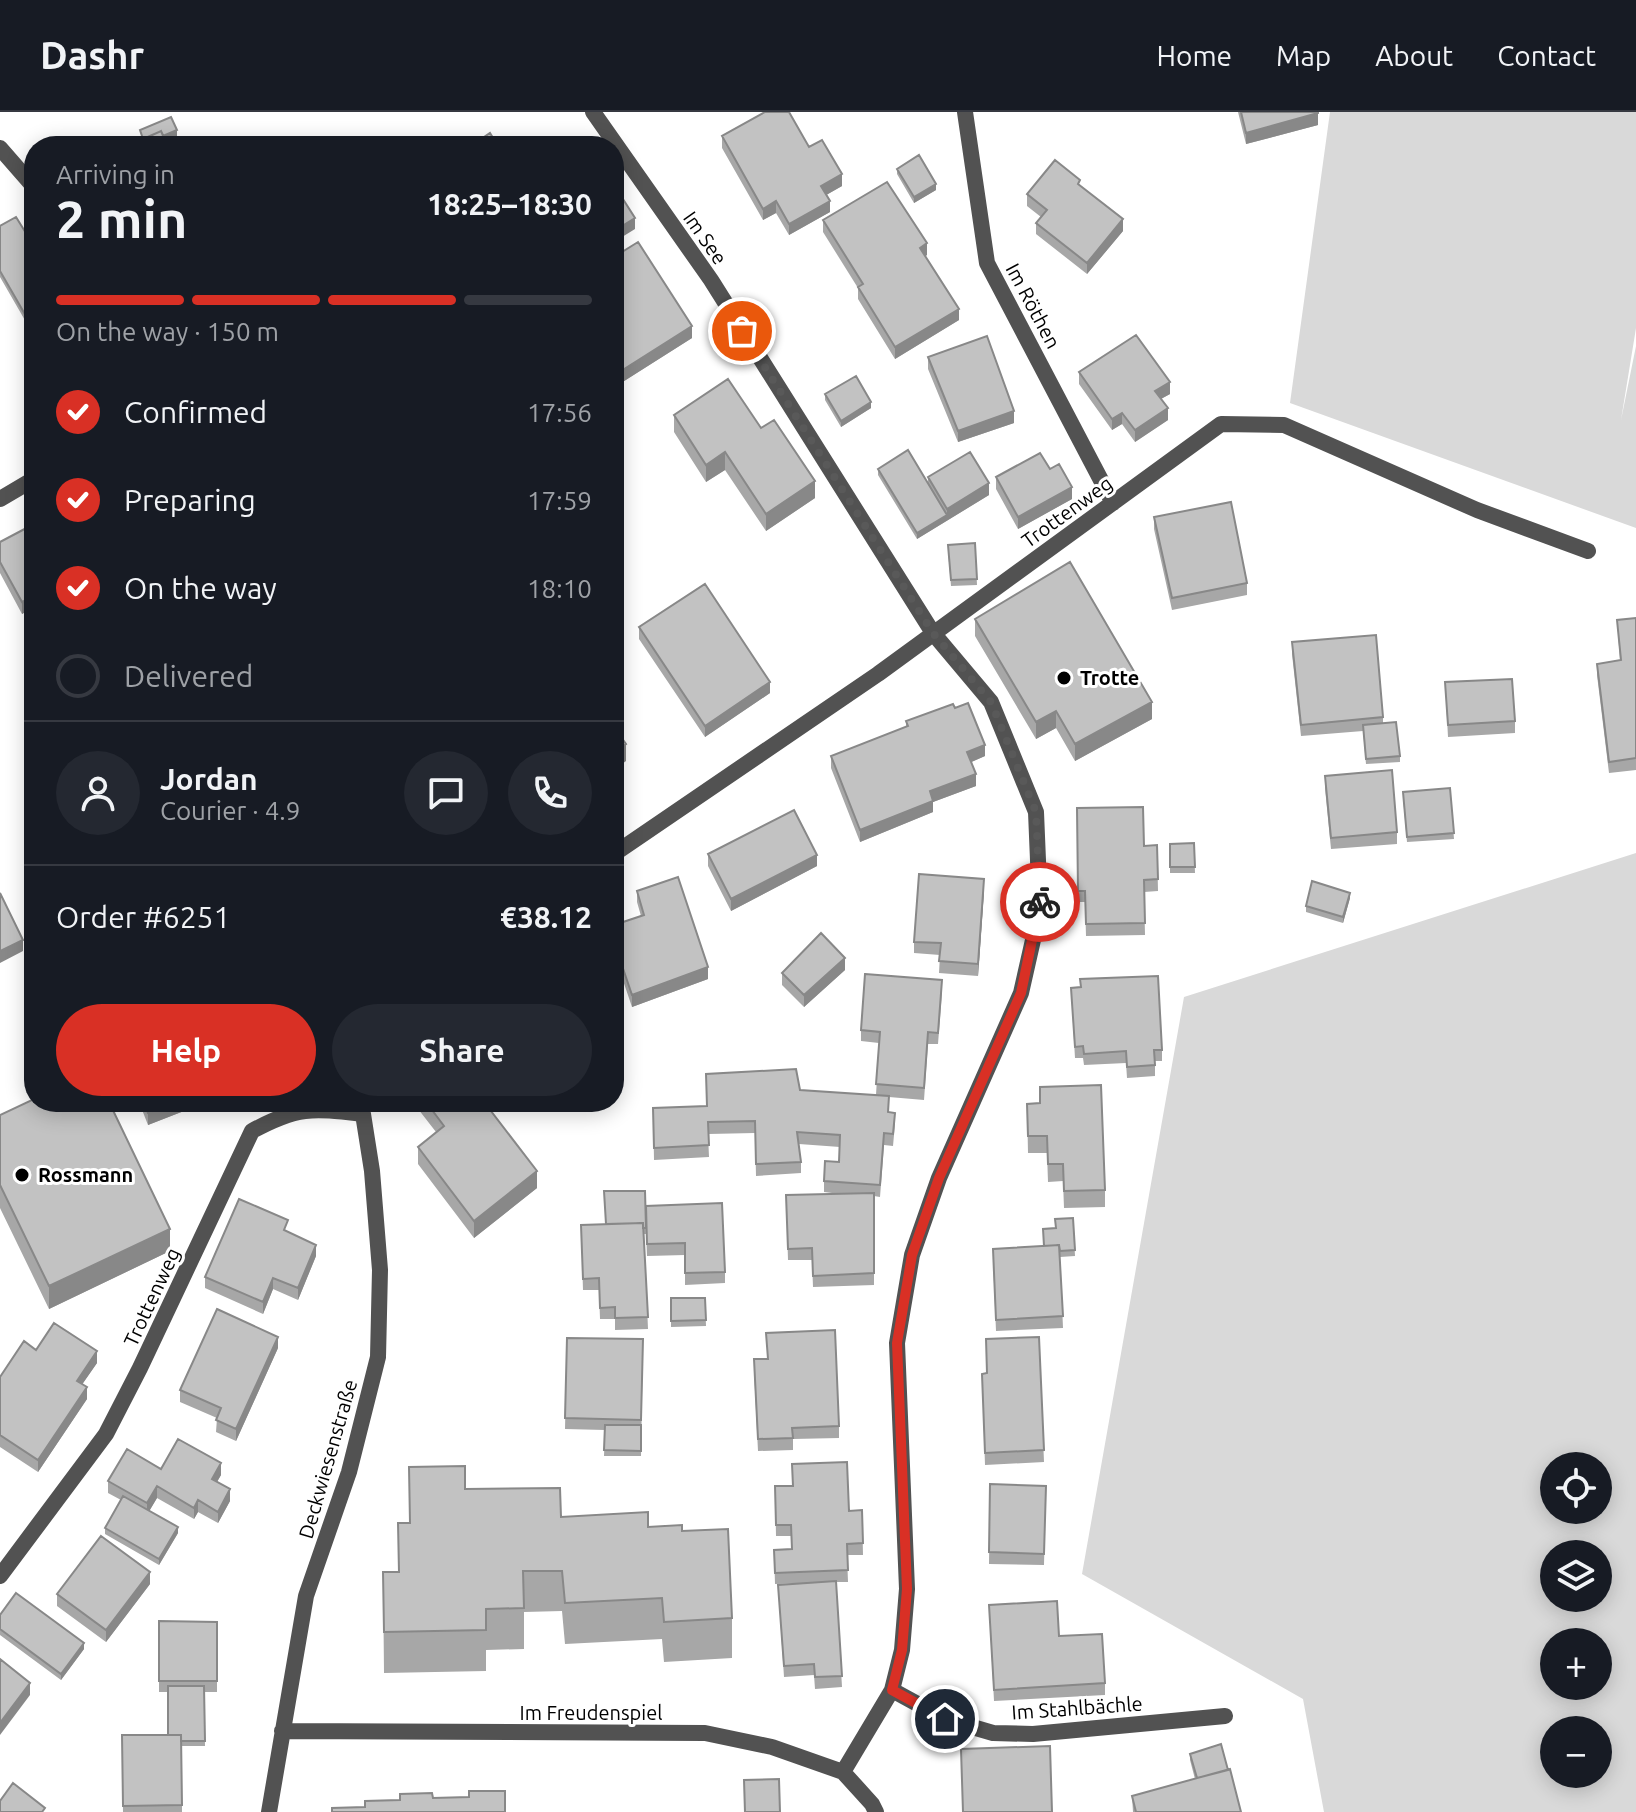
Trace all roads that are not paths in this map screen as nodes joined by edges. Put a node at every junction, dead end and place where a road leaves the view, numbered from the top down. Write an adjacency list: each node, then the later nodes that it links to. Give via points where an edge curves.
1 (593, 112): 3 (street, Im See)
2 (965, 112): 9 (street, Im Röthen, via 987,263)
3 (610, 136)
4 (0, 148): 6 (street)
5 (624, 156): 11 (street, Im See, via 711,280)
6 (24, 176)
7 (24, 485): 8 (street)
8 (0, 499)
9 (1113, 503): 10 (street, Trottenweg, via 1221,424 1284,425 1477,510); 11 (street, Trottenweg)
10 (1588, 551)
11 (933, 633): 12 (street, Trottenweg); 16 (street, Im See, via 991,702 1036,812 1040,909 1021,993 939,1178 912,1255 897,1343 907,1589 902,1650)
12 (624, 847)
13 (298, 1112): 15 (street, Trottenweg, via 252,1131 106,1434)
14 (365, 1112): 18 (street, Deckwiesenstraße, via 380,1270 378,1357 349,1472 306,1596)
15 (0, 1576)
16 (892, 1690): 17 (street, Im Stahlbächle, via 945,1719 993,1733); 19 (street, Im See)
17 (1225, 1716)
18 (282, 1731): 19 (street, Im Freudenspiel, via 705,1733 772,1747); 20 (street, Deckwiesenstraße)
19 (843, 1772): 21 (street, Im Freudenspiel)
20 (269, 1812)
21 (876, 1812)

